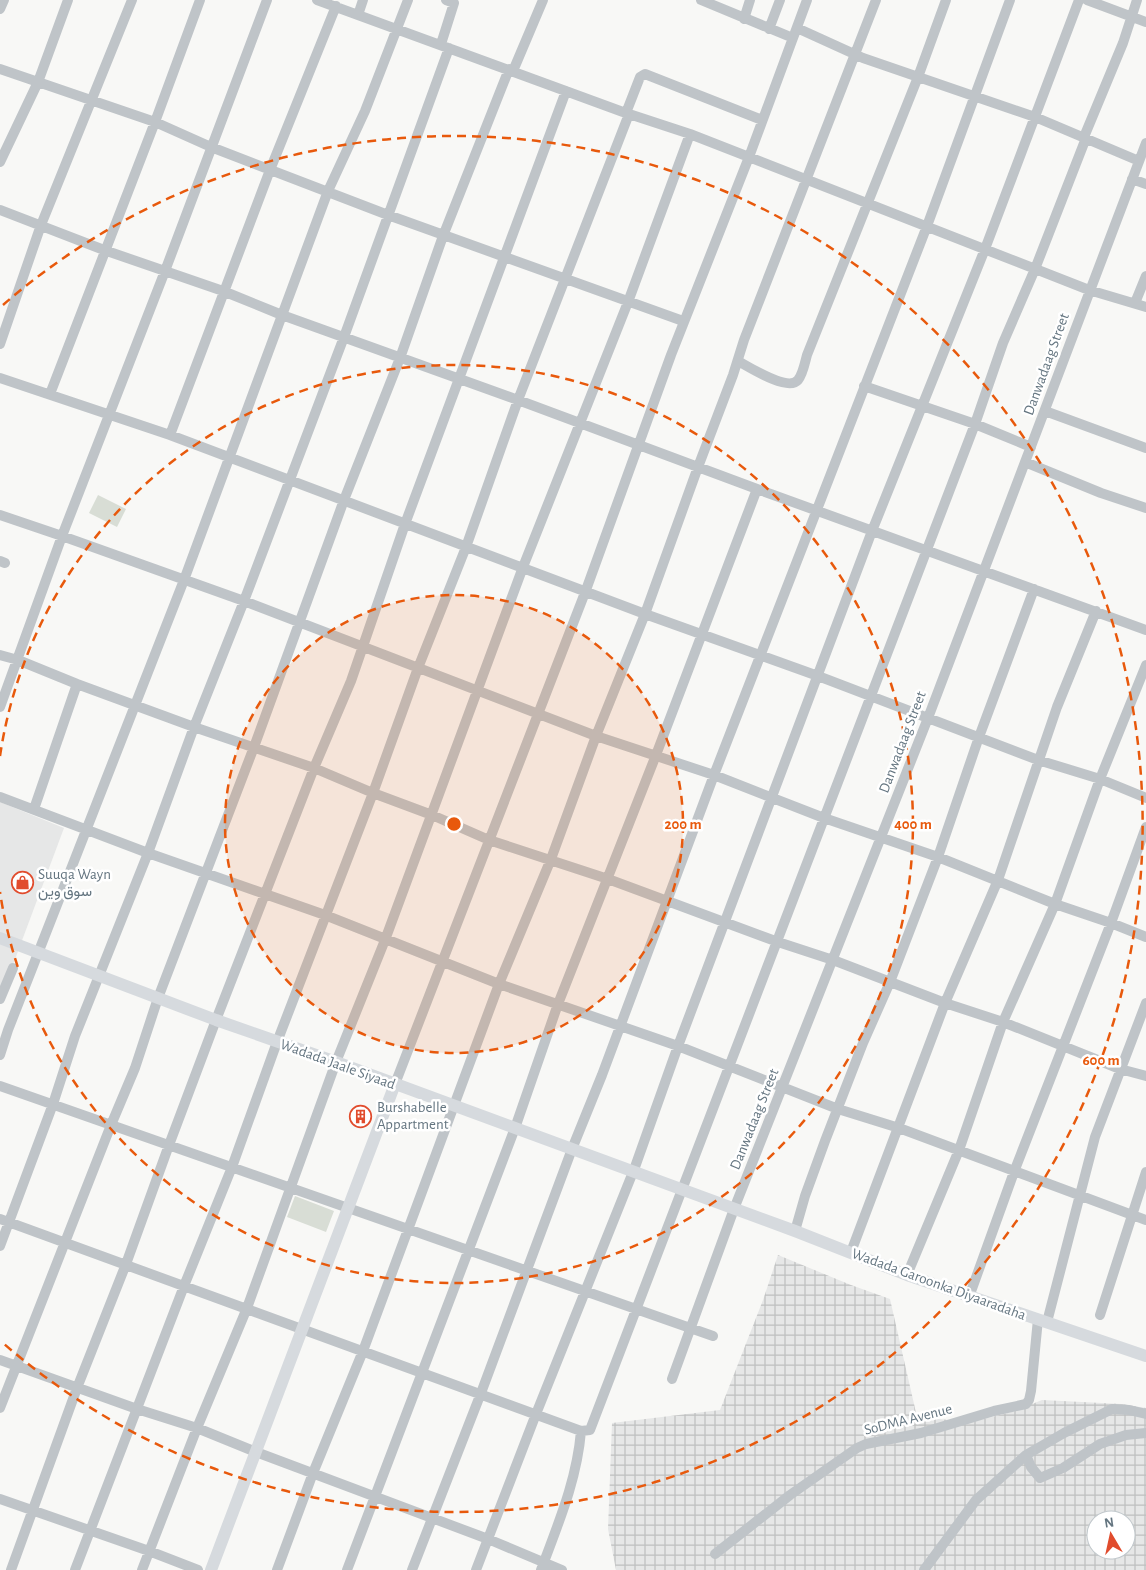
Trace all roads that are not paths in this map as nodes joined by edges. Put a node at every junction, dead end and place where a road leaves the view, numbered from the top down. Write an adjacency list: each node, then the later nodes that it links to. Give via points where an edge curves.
1 (4, 0): 22 (street)
2 (68, 0): 35 (street)
3 (132, 0): 38 (street)
4 (200, 0): 42 (street)
5 (267, 0): 46 (street)
6 (317, 0): 21 (street)
7 (362, 0): 23 (street)
8 (408, 0): 28 (street)
9 (446, 0): 30 (street, via 454,3)
10 (543, 0): 33 (street)
11 (750, 0): 25 (street)
12 (780, 0): 27 (street)
13 (807, 0): 29 (street)
14 (876, 0): 31 (street)
15 (946, 0): 34 (street)
16 (1010, 0): 37 (street)
17 (1079, 0): 40 (street)
18 (1087, 0): 24 (street)
19 (1137, 0): 24 (street)
20 (705, 1): 25 (street)
21 (336, 6): 23 (street); 50 (street)
22 (0, 9)
23 (358, 15): 28 (street)
24 (1132, 17): 26 (street); 44 (street)
25 (744, 19): 27 (street)
26 (1146, 22)
27 (769, 29): 29 (street)
28 (396, 30): 30 (street); 54 (street, via 365,111)
29 (795, 33): 31 (street); 41 (street)
30 (445, 46): 33 (street); 57 (street)
31 (855, 54): 34 (street); 52 (street)
32 (0, 69): 35 (street)
33 (511, 70): 36 (street); 60 (street)
34 (918, 77): 37 (street); 55 (street)
35 (38, 82): 38 (street); 49 (street)
36 (566, 91): 39 (street); 63 (street)
37 (974, 96): 40 (street); 59 (street)
38 (92, 101): 42 (street); 58 (street)
39 (628, 113): 41 (street, via 640,76 645,74); 43 (street); 67 (street)
40 (1034, 117): 44 (street); 61 (street)
41 (762, 120): 47 (street)
42 (155, 122): 46 (street); 62 (street)
43 (690, 134): 47 (street); 70 (street)
44 (1085, 138): 48 (street); 64 (street)
45 (1146, 143): 48 (street, Danwadaag Street)
46 (212, 147): 50 (street); 65 (street)
47 (749, 157): 52 (street); 74 (street)
48 (1139, 161): 51 (street, Danwadaag Street)
49 (0, 162)
50 (270, 170): 54 (street); 69 (street)
51 (1132, 179): 53 (street); 68 (street, Danwadaag Street)
52 (806, 180): 55 (street); 78 (street)
53 (1146, 184)
54 (328, 191): 57 (street); 73 (street)
55 (868, 203): 59 (street); 78 (street, via 797,382 783,384)
56 (0, 210): 58 (street)
57 (388, 215): 60 (street); 75 (street)
58 (41, 225): 62 (street); 76 (street)
59 (927, 226): 61 (street); 81 (street)
60 (443, 236): 63 (street); 77 (street)
61 (985, 249): 64 (street); 84 (street)
62 (104, 250): 65 (street); 82 (street)
63 (505, 257): 67 (street); 80 (street)
64 (1035, 269): 68 (street); 88 (street, via 1003,343)
65 (165, 271): 69 (street); 86 (street)
66 (1146, 276): 71 (street)
67 (565, 278): 70 (street); 83 (street)
68 (1089, 290): 71 (street); 85 (street, Danwadaag Street)
69 (223, 291): 73 (street); 89 (street)
70 (628, 302): 74 (street); 87 (street)
71 (1136, 303): 72 (street)
72 (1146, 307)
73 (282, 315): 75 (street); 93 (street)
74 (683, 321): 90 (street)
75 (344, 336): 77 (street); 96 (street)
76 (0, 344)
77 (400, 358): 80 (street); 98 (street)
78 (738, 361): 95 (street)
79 (0, 378): 82 (street)
80 (459, 379): 83 (street); 102 (street)
81 (864, 386): 84 (street); 100 (street)
82 (50, 394): 86 (street)
83 (518, 400): 87 (street); 105 (street)
84 (923, 407): 88 (street); 103 (street)
85 (1044, 410): 91 (street, Danwadaag Street); 92 (street)
86 (110, 414): 89 (street); 104 (street)
87 (579, 423): 90 (street); 107 (street)
88 (975, 424): 91 (street); 106 (street)
89 (170, 435): 93 (street)
90 (639, 444): 95 (street); 111 (street)
91 (1031, 447): 94 (street, Danwadaag Street)
92 (1146, 448)
93 (230, 457): 96 (street); 109 (street)
94 (1025, 462): 99 (street, via 1101,494); 108 (street, Danwadaag Street)
95 (698, 467): 97 (street); 114 (street)
96 (290, 479): 98 (street); 112 (street)
97 (756, 489): 100 (street); 117 (street)
98 (344, 500): 102 (street); 115 (street)
99 (1146, 508)
100 (816, 511): 103 (street); 120 (street)
101 (0, 515): 104 (street)
102 (405, 524): 105 (street); 118 (street)
103 (872, 532): 106 (street); 124 (street)
104 (62, 536): 109 (street); 121 (street)
105 (466, 547): 107 (street); 123 (street)
106 (926, 550): 108 (street); 127 (street)
107 (523, 567): 111 (street); 126 (street)
108 (984, 570): 110 (street); 131 (street, Danwadaag Street)
109 (184, 580): 112 (street); 128 (street)
110 (1034, 589): 113 (street); 134 (street)
111 (586, 590): 114 (street); 130 (street)
112 (244, 601): 115 (street); 132 (street)
113 (1096, 611): 116 (street); 137 (street)
114 (645, 614): 117 (street); 133 (street)
115 (301, 622): 118 (street); 135 (street)
116 (1146, 630)
117 (701, 634): 120 (street); 136 (street)
118 (363, 648): 123 (street); 138 (street)
119 (0, 655): 121 (street)
120 (760, 656): 124 (street); 139 (street)
121 (18, 660): 125 (street); 129 (street)
122 (1146, 665): 140 (street)
123 (418, 668): 126 (street); 141 (street)
124 (818, 676): 127 (street); 143 (street)
125 (77, 684): 128 (street); 145 (street)
126 (478, 691): 130 (street); 146 (street)
127 (871, 696): 131 (street); 147 (street)
128 (135, 705): 132 (street); 149 (street)
129 (0, 707)
130 (537, 713): 133 (street); 151 (street)
131 (928, 718): 134 (street); 150 (street, Danwadaag Street)
132 (194, 727): 135 (street); 152 (street)
133 (596, 736): 136 (street); 154 (street)
134 (979, 737): 137 (street); 153 (street)
135 (254, 747): 138 (street); 155 (street)
136 (656, 755): 139 (street); 156 (street)
137 (1038, 760): 140 (street); 157 (street)
138 (314, 768): 141 (street); 158 (street)
139 (714, 775): 143 (street); 159 (street)
140 (1100, 779): 144 (street); 160 (street)
141 (373, 793): 146 (street); 161 (street)
142 (0, 797): 145 (street)
143 (772, 798): 147 (street); 162 (street)
144 (1146, 798)
145 (34, 809): 149 (street)
146 (432, 815): 151 (street); 166 (street)
147 (824, 818): 150 (street); 167 (street)
148 (1146, 827): 163 (street)
149 (86, 828): 152 (street); 168 (street)
150 (880, 838): 153 (street); 169 (street, Danwadaag Street)
151 (489, 840): 154 (street); 170 (street)
152 (148, 853): 155 (street); 172 (street)
153 (938, 857): 157 (street); 173 (street)
154 (551, 859): 156 (street); 174 (street)
155 (206, 873): 158 (street); 175 (street)
156 (608, 879): 159 (street); 179 (street)
157 (998, 880): 160 (street); 177 (street)
158 (265, 894): 161 (street); 180 (street)
159 (666, 901): 162 (street); 182 (street)
160 (1055, 904): 163 (street); 181 (street)
161 (325, 915): 166 (street); 183 (street)
162 (725, 922): 167 (street); 184 (street)
163 (1111, 923): 164 (street); 185 (street)
164 (1146, 937)
165 (0, 938): 168 (main road, Wadada Jaale Siyaad)
166 (385, 940): 170 (street); 187 (street)
167 (778, 942): 169 (street); 188 (street)
168 (39, 953): 172 (main road, Wadada Jaale Siyaad); 186 (street)
169 (833, 960): 173 (street); 193 (street, Danwadaag Street)
170 (441, 961): 174 (street); 191 (street)
171 (13, 968): 176 (street)
172 (98, 975): 175 (main road, Wadada Jaale Siyaad); 194 (street)
173 (890, 982): 177 (street); 196 (street)
174 (499, 984): 179 (street); 195 (street)
175 (158, 998): 180 (main road, Wadada Jaale Siyaad); 197 (street, via 136,1068)
176 (0, 999)
177 (945, 1003): 181 (street); 199 (street)
178 (1146, 1003): 189 (street)
179 (558, 1004): 182 (street); 198 (street)
180 (216, 1020): 183 (main road, Wadada Jaale Siyaad); 200 (street)
181 (1003, 1022): 185 (street); 202 (street)
182 (620, 1025): 184 (street); 201 (street)
183 (277, 1042): 187 (main road, Wadada Jaale Siyaad); 203 (street)
184 (678, 1046): 188 (street); 204 (street)
185 (1063, 1046): 189 (street); 205 (street)
186 (0, 1055)
187 (336, 1062): 191 (main road, Wadada Jaale Siyaad); 207 (street)
188 (730, 1066): 193 (street); 208 (street)
189 (1120, 1069): 190 (street); 209 (street, via 1095,1137)
190 (1146, 1076)
191 (394, 1084): 195 (main road, Wadada Jaale Siyaad); 210 (main road)
192 (0, 1086): 194 (street)
193 (783, 1088): 196 (street); 211 (street, Danwadaag Street)
194 (53, 1104): 197 (street); 213 (street)
195 (454, 1107): 198 (main road, Wadada Jaale Siyaad); 215 (street)
196 (838, 1109): 199 (street); 216 (street, via 818,1159)
197 (111, 1125): 200 (street); 217 (street)
198 (515, 1128): 201 (main road, Wadada Jaale Siyaad); 219 (street)
199 (899, 1128): 202 (street); 220 (street)
200 (169, 1145): 203 (street); 221 (street)
201 (572, 1149): 204 (main road, Wadada Jaale Siyaad); 222 (street)
202 (959, 1150): 205 (street); 223 (street)
203 (232, 1167): 207 (street); 224 (street)
204 (633, 1172): 208 (main road, Wadada Jaale Siyaad); 225 (street)
205 (1014, 1172): 209 (street); 226 (street)
206 (1146, 1172): 212 (street)
207 (290, 1188): 210 (street); 227 (street)
208 (683, 1190): 211 (main road, Wadada Jaale Siyaad); 228 (street)
209 (1081, 1195): 212 (street); 230 (street)
210 (348, 1208): 215 (street); 231 (main road)
211 (734, 1209): 216 (main road, Wadada Garoonka Diyaaradaha); 232 (street, Danwadaag Street)
212 (1133, 1215): 214 (street); 229 (street)
213 (5, 1220): 217 (street); 218 (street)
214 (1146, 1220)
215 (408, 1229): 219 (street); 234 (street)
216 (796, 1231): 220 (main road, Wadada Garoonka Diyaaradaha)
217 (66, 1243): 221 (street); 237 (street)
218 (0, 1246)
219 (469, 1250): 222 (street); 238 (street)
220 (851, 1252): 223 (main road, Wadada Garoonka Diyaaradaha)
221 (126, 1264): 224 (street); 240 (street)
222 (527, 1271): 225 (street); 241 (street)
223 (907, 1275): 226 (main road, Wadada Garoonka Diyaaradaha)
224 (184, 1286): 227 (street); 243 (street)
225 (585, 1291): 228 (street); 244 (street)
226 (969, 1296): 230 (main road, Wadada Garoonka Diyaaradaha)
227 (247, 1308): 231 (street); 246 (street)
228 (637, 1310): 232 (street); 247 (street, via 590,1430)
229 (1100, 1315)
230 (1043, 1321): 235 (main road, Wadada Garoonka Diyaaradaha); 259 (street, SoDMA Avenue, via 1026,1404 861,1446 790,1495)
231 (302, 1328): 234 (street); 249 (main road)
232 (691, 1329): 233 (street); 239 (street, Danwadaag Street)
233 (713, 1336)
234 (363, 1350): 238 (street); 251 (street)
235 (1146, 1356)
236 (0, 1360): 237 (street)
237 (16, 1365): 240 (street); 242 (street)
238 (422, 1372): 241 (street); 252 (street)
239 (672, 1379)
240 (77, 1388): 243 (street); 254 (street)
241 (481, 1394): 244 (street); 255 (street)
242 (0, 1408)
243 (137, 1409): 246 (street); 256 (street)
244 (536, 1414): 247 (street); 257 (street)
245 (1146, 1414): 250 (street, via 1112,1409)
246 (197, 1428): 249 (street); 258 (street)
247 (581, 1431): 260 (street, via 563,1514)
248 (1146, 1434): 250 (street, via 1126,1435 1100,1444 1064,1468 1040,1478)
249 (256, 1452): 251 (street); 265 (main road)
250 (1026, 1455): 271 (street, via 976,1500)
251 (313, 1473): 252 (street); 266 (street)
252 (374, 1496): 255 (street); 267 (street)
253 (0, 1499): 254 (street)
254 (33, 1510): 256 (street); 261 (street)
255 (432, 1518): 257 (street); 268 (street)
256 (91, 1531): 258 (street); 262 (street)
257 (488, 1539): 260 (street); 269 (street)
258 (149, 1551): 263 (street); 264 (street)
259 (715, 1554)
260 (543, 1566): 270 (street)
261 (11, 1570)
262 (75, 1570)
263 (142, 1570)
264 (198, 1570)
265 (211, 1570)
266 (277, 1570)
267 (347, 1570)
268 (412, 1570)
269 (476, 1570)
270 (562, 1570)
271 (924, 1570)

